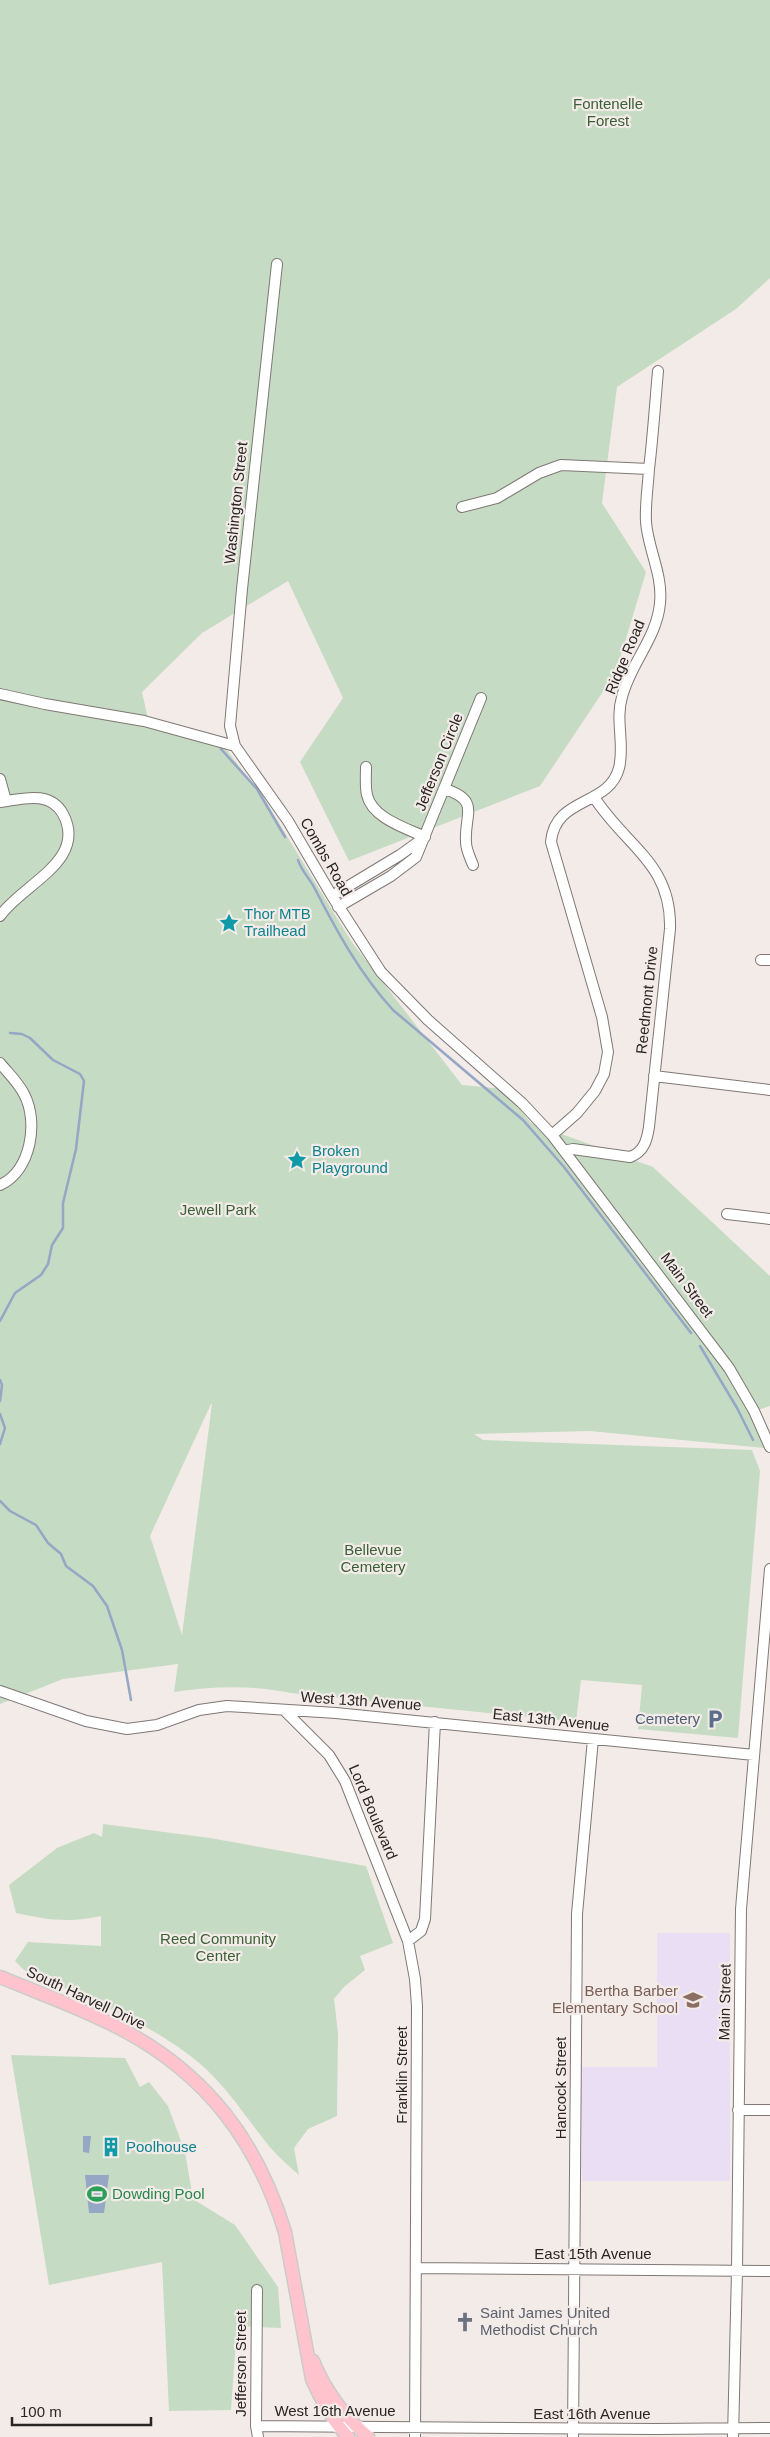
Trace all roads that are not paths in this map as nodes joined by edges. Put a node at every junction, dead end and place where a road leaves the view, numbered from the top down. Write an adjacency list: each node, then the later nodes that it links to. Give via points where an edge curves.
1 (277, 264): 7 (street, Washington Street, via 231,706 230,726)
2 (658, 371): 3 (street, Ridge Road)
3 (650, 469): 4 (street, via 561,466 539,473 497,498); 11 (street, Ridge Road, via 646,522 660,589 659,612 621,700 621,759 616,777)
4 (462, 507)
5 (0, 694): 7 (street, via 144,721)
6 (481, 698): 10 (street, Jefferson Circle)
7 (235, 746): 15 (street, Combs Road, via 278,805)
8 (366, 767): 13 (street, via 367,796 374,808)
9 (0, 779): 12 (street)
10 (446, 789): 13 (street, Jefferson Circle); 14 (street, via 459,793 467,801 466,842)
11 (594, 796): 19 (street, Reedmont Drive, via 603,812 655,871 669,902 670,929); 21 (street, Ridge Road, via 566,811 554,826 551,842 602,1018 608,1052 604,1074 595,1091 577,1113)
12 (3, 802): 17 (street, via 34,797 49,801 65,818 68,842 59,861 19,894)
13 (424, 838): 15 (street); 16 (street, Jefferson Circle, via 416,857 407,866)
14 (473, 865)
15 (332, 896): 16 (street, Combs Road)
16 (338, 907): 21 (street, Combs Road, via 370,958 394,988 522,1103)
17 (0, 916)
18 (0, 1063): 23 (street, via 24,1094 30,1124 24,1163)
19 (654, 1076): 20 (street); 22 (street, Reedmont Drive, via 647,1135 636,1155 624,1157 573,1149)
20 (770, 1090)
21 (552, 1135): 22 (street, Combs Road)
22 (564, 1151): 26 (street, Main Street, via 729,1368 754,1411)
23 (0, 1185)
24 (727, 1214): 25 (street)
25 (770, 1219)
26 (770, 1448)
27 (770, 1569): 32 (street, Main Street)
28 (0, 1691): 29 (street, West 13th Avenue, via 115,1728 143,1728 199,1710 227,1706)
29 (285, 1711): 30 (street, West 13th Avenue); 33 (street, Lord Boulevard, via 314,1737 337,1766)
30 (435, 1722): 31 (street, East 13th Avenue); 33 (street, via 426,1919 422,1931)
31 (593, 1739): 32 (street, East 13th Avenue); 38 (street, Hancock Street, via 577,1914)
32 (754, 1755): 35 (street, Main Street, via 741,1909)
33 (408, 1941): 37 (street, Franklin Street, via 416,1979 417,2006)
34 (0, 1977): 42 (main road, South Harvell Drive, via 140,2039 202,2086 226,2114 252,2153 279,2212)
35 (738, 2110): 36 (street); 39 (street, Main Street)
36 (770, 2110)
37 (416, 2268): 38 (street, East 15th Avenue); 47 (street, Franklin Street)
38 (575, 2269): 39 (street, East 15th Avenue); 49 (street, Hancock Street)
39 (738, 2270): 40 (street, East 15th Avenue); 48 (street, Main Street)
40 (770, 2271)
41 (257, 2290): 43 (street, Jefferson Street)
42 (302, 2334): 44 (main road, South Harvell Drive, via 312,2379); 45 (main road, South Harvell Drive, via 322,2379)
43 (256, 2426): 44 (street, West 16th Avenue); 50 (street, Jefferson Street)
44 (337, 2426): 45 (street, West 16th Avenue); 51 (main road, South Harvell Drive)
45 (355, 2426): 47 (street, West 16th Avenue); 52 (main road, South Harvell Drive)
46 (770, 2428): 48 (street, East 16th Avenue)
47 (415, 2432): 49 (street, East 16th Avenue)
48 (733, 2432): 49 (street, East 16th Avenue)
49 (573, 2433)
50 (258, 2437)
51 (348, 2437)
52 (368, 2437)

